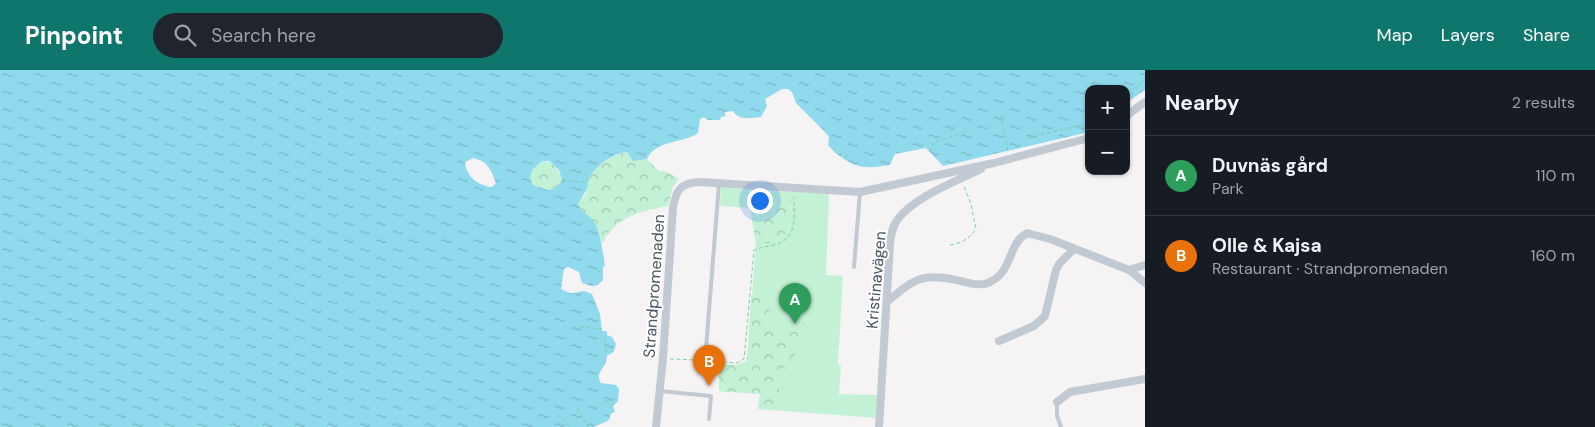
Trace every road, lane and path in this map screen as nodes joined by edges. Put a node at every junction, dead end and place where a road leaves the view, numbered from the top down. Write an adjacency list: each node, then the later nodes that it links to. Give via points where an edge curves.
1 (1145, 80): 2 (path)
2 (1136, 87): 3 (path); 4 (path)
3 (1130, 91)
4 (1140, 93)
5 (1145, 102): 6 (street)
6 (1130, 113)
7 (1001, 115): 13 (path)
8 (1085, 124): 10 (path)
9 (968, 131): 14 (path, via 934,142)
10 (1028, 138)
11 (1085, 139): 16 (street, Strandpromenaden)
12 (850, 151): 15 (path)
13 (1008, 151)
14 (930, 152)
15 (845, 159)
16 (994, 163): 17 (street, Kristinavägen); 22 (street, Strandpromenaden)
17 (961, 178): 23 (path, via 976,229 970,238); 31 (street, Kristinavägen, via 908,208 897,219 890,244)
18 (562, 180): 19 (path)
19 (588, 183)
20 (719, 183): 21 (street, Strandpromenaden); 37 (street, Strandpromenaden, via 687,184 675,197); 38 (lane)
21 (794, 188): 22 (street, Strandpromenaden); 38 (path, via 793,230 778,243 754,250 744,359 737,363)
22 (860, 192): 26 (lane)
23 (950, 245)
24 (1074, 248): 28 (street); 31 (street, via 1027,234 1016,244 1004,271 984,285 939,277 921,278); 35 (street, via 1056,270 1046,316 1034,326)
25 (1145, 265): 28 (street)
26 (854, 267)
27 (592, 268): 29 (path)
28 (1129, 270): 30 (street)
29 (603, 273)
30 (1145, 283)
31 (888, 301): 50 (street, Kristinavägen)
32 (580, 327): 33 (path)
33 (602, 330)
34 (605, 338): 36 (path, via 605,351)
35 (999, 341)
36 (613, 352)
37 (663, 358): 38 (path); 40 (street, Strandpromenaden)
38 (705, 361)
39 (1145, 379): 42 (street, via 1070,392)
40 (660, 391): 46 (lane, via 710,396); 49 (street, Strandpromenaden)
41 (605, 400): 43 (path)
42 (1057, 402): 51 (lane)
43 (614, 405)
44 (578, 408): 48 (path)
45 (558, 414): 47 (path)
46 (709, 419)
47 (570, 427)
48 (588, 427)
49 (656, 427)
50 (879, 427)
51 (1061, 427)

